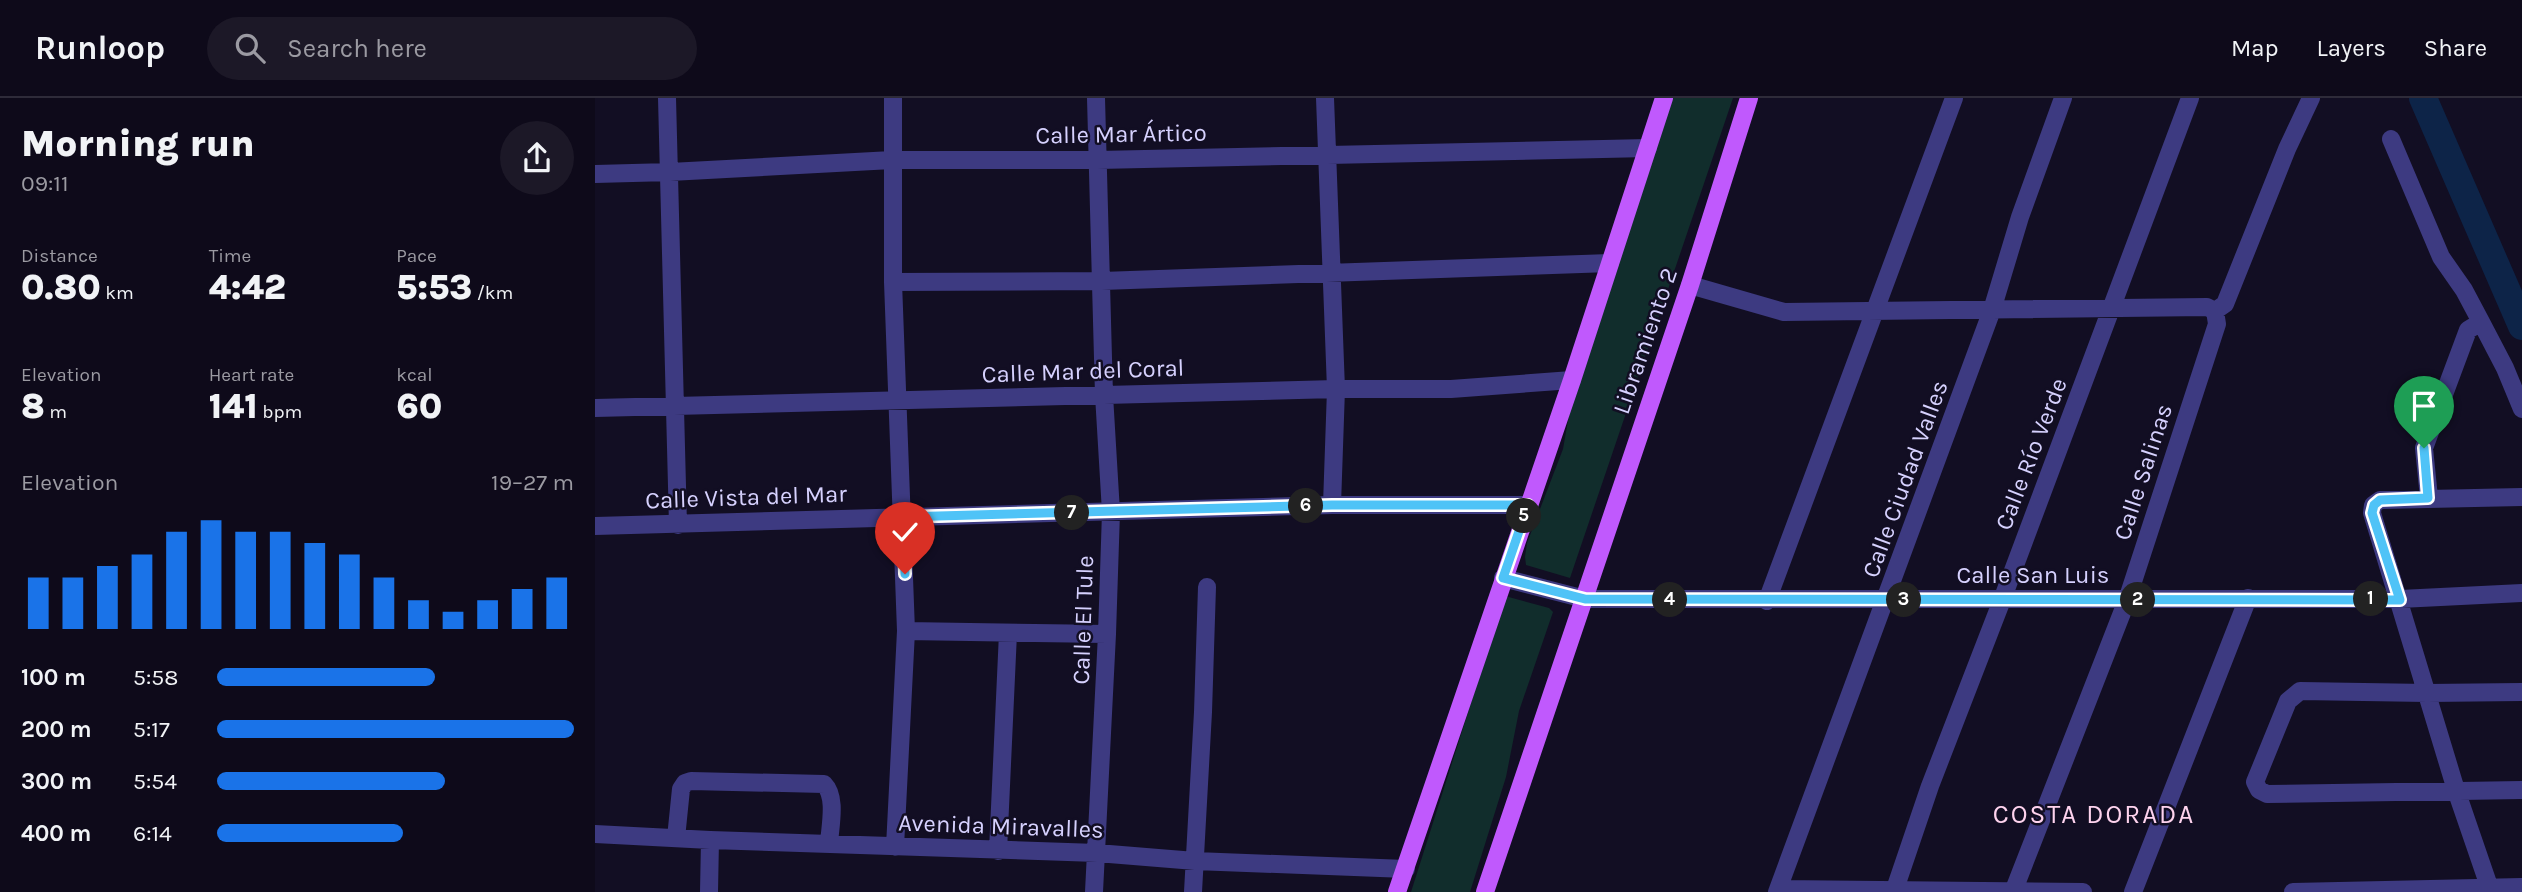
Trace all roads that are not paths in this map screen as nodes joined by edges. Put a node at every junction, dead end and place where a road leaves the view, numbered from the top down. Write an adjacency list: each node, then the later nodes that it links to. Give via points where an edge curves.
1 (667, 98): 16 (street)
2 (893, 98): 14 (street)
3 (1096, 98): 15 (street, Calle El Tule)
4 (1325, 98): 13 (street)
5 (1664, 98): 12 (main road)
6 (1749, 98): 22 (main road, Libramiento 2)
7 (1954, 98): 26 (street)
8 (2063, 98): 24 (street, Calle Ciudad Valles)
9 (2190, 98): 23 (street, Calle Río Verde)
10 (2311, 98): 25 (street, Calle Salinas, via 2225,304)
11 (2391, 139): 27 (street, via 2441,257)
12 (1649, 148): 13 (street, Calle Mar Ártico); 18 (main road)
13 (1328, 155): 15 (street, Calle Mar Ártico); 19 (street)
14 (892, 160): 15 (street, Calle Mar Ártico); 16 (street, Calle Mar Ártico); 21 (street)
15 (1098, 160): 20 (street, Calle El Tule)
16 (670, 172): 17 (street, Calle Mar Ártico); 32 (street)
17 (595, 174)
18 (1610, 263): 19 (street); 28 (main road)
19 (1331, 272): 20 (street); 29 (street)
20 (1102, 281): 21 (street); 30 (street, Calle El Tule)
21 (893, 282): 31 (street)
22 (1690, 285): 26 (street, via 1784,312); 47 (main road, Libramiento 2)
23 (2111, 309): 24 (street); 25 (street, via 2207,307); 49 (street, Calle Río Verde)
24 (1992, 310): 26 (street); 48 (street, Calle Ciudad Valles)
25 (2214, 311): 50 (street, Calle Salinas, via 2217,324)
26 (1876, 312): 52 (street)
27 (2481, 322): 34 (street); 36 (street, via 2468,330 2424,448)
28 (1572, 380): 29 (street, Calle Mar del Coral, via 1451,389); 38 (main road)
29 (1336, 389): 30 (street, Calle Mar del Coral); 37 (street)
30 (1104, 395): 31 (street, Calle Mar del Coral); 39 (street, Calle El Tule)
31 (899, 402): 32 (street, Calle Mar del Coral); 40 (street)
32 (674, 405): 33 (street, Calle Mar del Coral); 41 (street)
33 (595, 408)
34 (2522, 409)
35 (2522, 497): 36 (street)
36 (2428, 498): 51 (street, via 2380,500 2374,505 2372,513)
37 (1332, 505): 38 (street, Calle Vista del Mar); 39 (street, Calle Vista del Mar)
38 (1528, 505): 43 (main road)
39 (1111, 512): 40 (street, Calle Vista del Mar); 55 (street, Calle El Tule)
40 (903, 517): 41 (street, Calle Vista del Mar); 53 (street)
41 (678, 525): 42 (street, Calle Vista del Mar)
42 (595, 526)
43 (1503, 578): 47 (street); 68 (main road)
44 (1207, 587): 67 (street)
45 (2522, 593): 51 (street, Calle San Luis)
46 (2248, 598): 50 (street, Calle San Luis); 51 (street, Calle San Luis); 80 (street)
47 (1585, 599): 52 (street, Calle San Luis); 77 (main road, Libramiento 2)
48 (1887, 600): 49 (street, Calle San Luis); 52 (street, Calle San Luis); 71 (street, Calle Ciudad Valles)
49 (2002, 600): 50 (street, Calle San Luis); 78 (street, Calle Río Verde)
50 (2127, 600): 72 (street, Calle Salinas)
51 (2400, 600): 57 (street)
52 (1767, 601)
53 (906, 631): 54 (street); 64 (street)
54 (1008, 633): 55 (street); 65 (street)
55 (1108, 634): 66 (street, Calle El Tule)
56 (2522, 692): 57 (street)
57 (2427, 693): 58 (street); 58 (street, via 2300,691 2293,695 2270,741 2255,782 2267,794)
58 (2456, 790): 59 (street); 70 (street)
59 (2522, 790)
60 (595, 834): 61 (street, Avenida Miravalles)
61 (676, 838): 62 (street, Avenida Miravalles); 63 (street, via 681,789 691,780 811,783 824,784 830,790)
62 (710, 840): 63 (street, Avenida Miravalles); 73 (street)
63 (829, 844): 64 (street, Avenida Miravalles)
64 (895, 847): 65 (street, Avenida Miravalles)
65 (998, 851): 66 (street, Avenida Miravalles)
66 (1097, 853): 67 (street, Avenida Miravalles); 74 (street, Calle El Tule)
67 (1195, 861): 68 (street, Avenida Miravalles); 75 (street)
68 (1406, 869): 76 (main road)
69 (2522, 887): 70 (street)
70 (2491, 890): 82 (street)
71 (1778, 891): 78 (street)
72 (2013, 891): 78 (street); 79 (street)
73 (709, 892)
74 (1094, 892)
75 (1193, 892)
76 (1397, 892)
77 (1485, 892)
78 (1894, 892)
79 (2083, 892)
80 (2133, 892)
81 (2293, 892): 82 (street)
82 (2317, 892)

